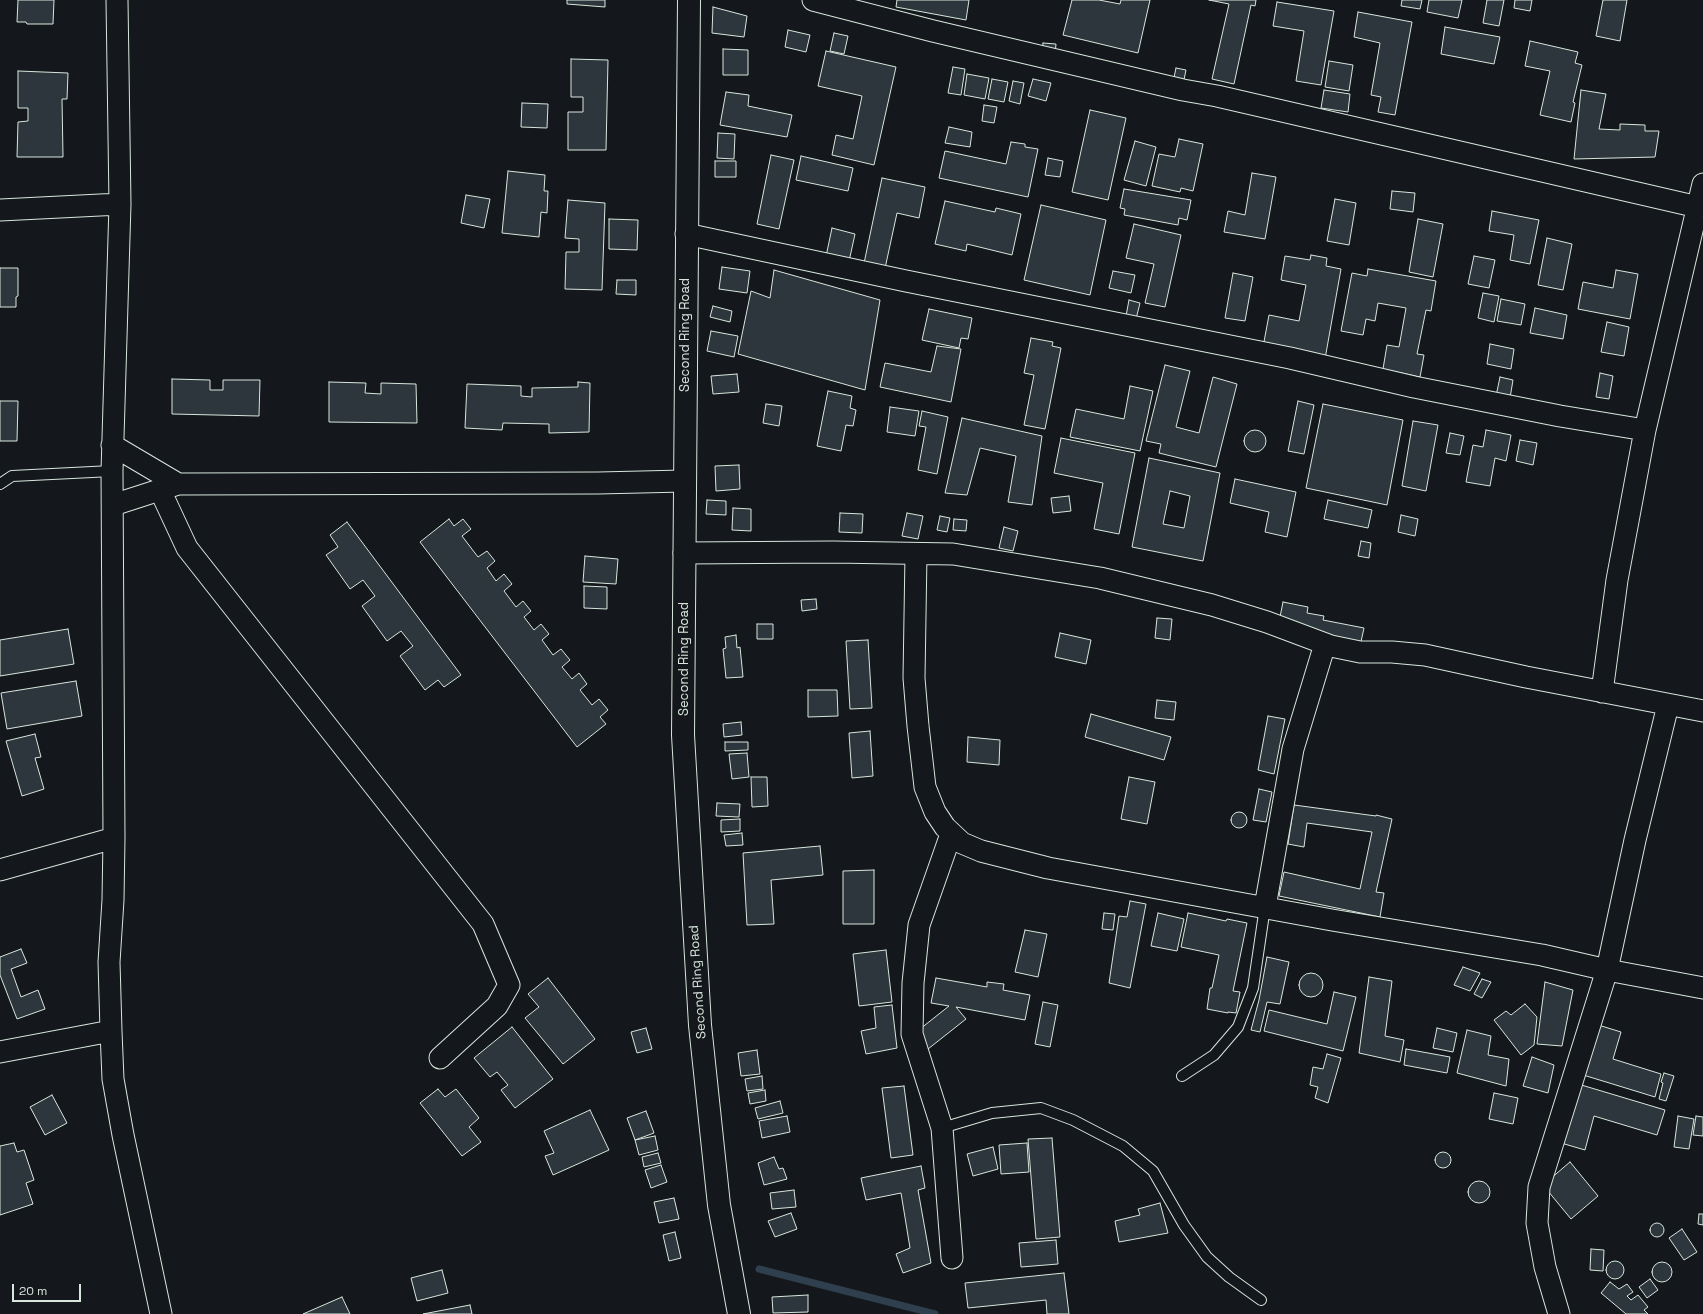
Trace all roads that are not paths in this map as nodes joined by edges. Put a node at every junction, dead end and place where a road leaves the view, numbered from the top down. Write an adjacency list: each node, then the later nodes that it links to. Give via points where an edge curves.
1 (117, 0): 5 (street)
2 (689, 0): 8 (main road, Second Ring Road)
3 (813, 0): 6 (street, via 1177,88)
4 (1703, 184): 6 (street)
5 (120, 204): 7 (street); 10 (street)
6 (1698, 207): 9 (street)
7 (0, 210)
8 (686, 234): 9 (street, via 914,283 1290,358 1414,387); 12 (main road, Second Ring Road)
9 (1645, 430): 19 (street, via 1617,580)
10 (112, 445): 11 (street); 14 (street)
11 (112, 471): 13 (lane, via 12,476); 15 (street)
12 (684, 481): 14 (street); 16 (main road, Second Ring Road)
13 (0, 484)
14 (169, 487): 15 (street); 30 (street, via 187,548 483,924 509,985 497,1006)
15 (113, 505): 23 (street)
16 (684, 553): 17 (street); 36 (main road, Second Ring Road, via 683,735 700,1025 719,1205)
17 (916, 554): 18 (street, via 953,554 1100,578 1220,608); 22 (street, via 914,678 925,787 935,812)
18 (1325, 644): 19 (street, via 1360,652 1425,655); 25 (street, via 1293,749)
19 (1602, 692): 20 (street)
20 (1668, 705): 21 (street); 26 (street)
21 (1703, 711)
22 (951, 834): 25 (street, via 962,843 981,851 1048,868); 32 (street, via 919,926 913,998 912,1034)
23 (114, 838): 24 (street); 28 (street, via 109,962)
24 (0, 870)
25 (1265, 907): 26 (street, via 1542,955); 31 (lane, via 1253,988 1238,1027 1214,1054)
26 (1607, 970): 27 (street); 37 (street, via 1539,1187 1537,1223)
27 (1703, 988)
28 (111, 1032): 29 (street); 35 (street, via 113,1079)
29 (0, 1052)
30 (440, 1058)
31 (1182, 1076)
32 (942, 1128): 33 (street); 34 (lane, via 992,1113 1042,1108 1073,1120 1123,1146 1153,1171 1184,1225 1208,1257 1229,1277)
33 (952, 1258)
34 (1261, 1300)
35 (161, 1314)
36 (739, 1314)
37 (1559, 1314)

